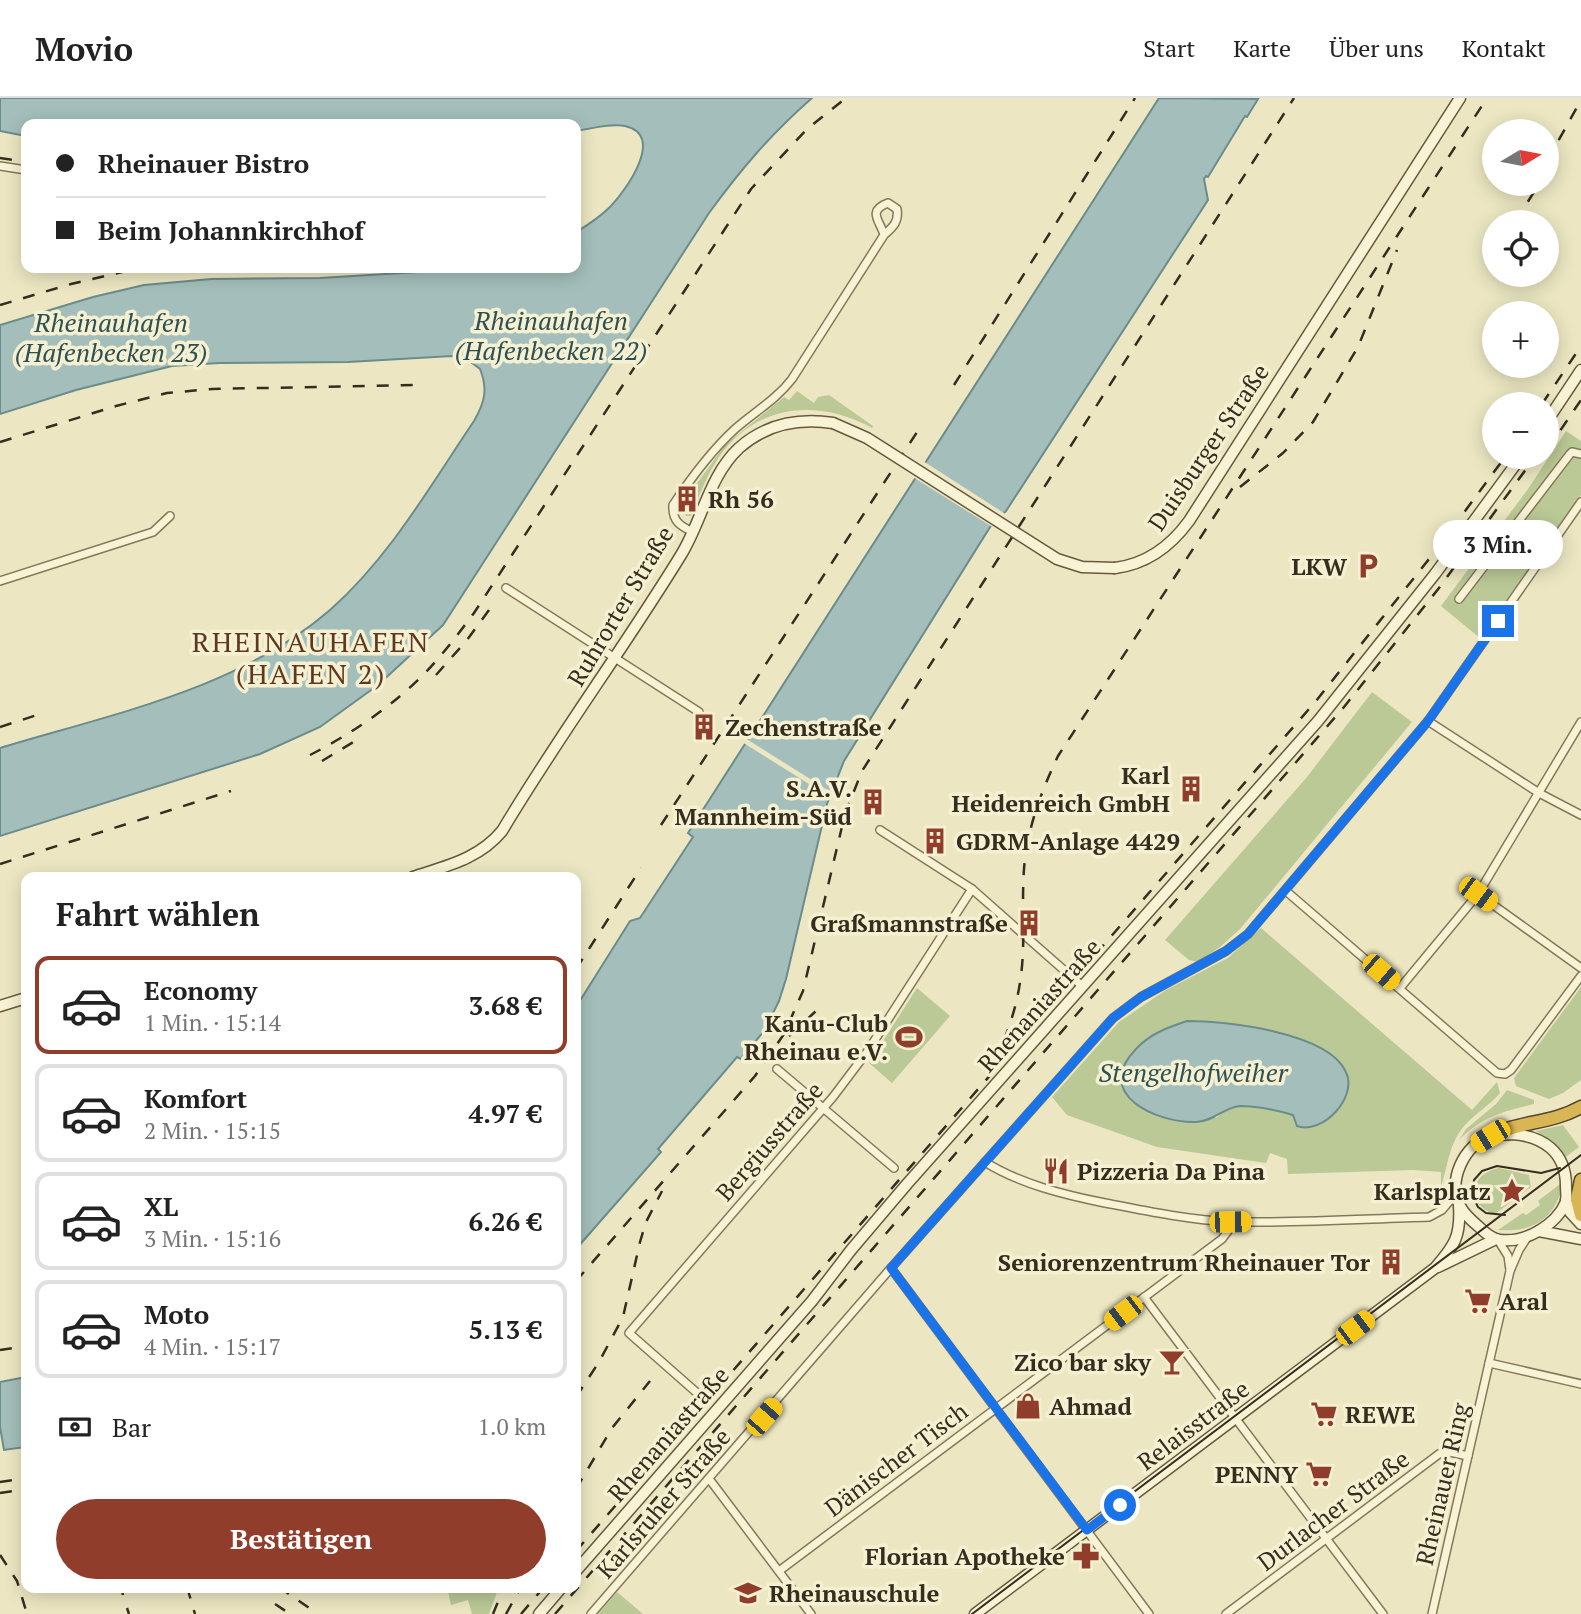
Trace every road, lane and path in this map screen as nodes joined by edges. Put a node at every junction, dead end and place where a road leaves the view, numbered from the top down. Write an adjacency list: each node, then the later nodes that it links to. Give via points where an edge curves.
1 (1460, 98): 11 (street, Duisburger Straße, bridge, via 1189,521 1177,538 1156,554 1115,568 1082,567 1057,559 867,438 833,423 808,421 768,429 733,454 718,475)
2 (0, 166): 3 (street)
3 (21, 169)
4 (884, 235): 11 (street, Ruhrorter Straße, via 792,380 711,453 673,505 676,522)
5 (1581, 370): 6 (street)
6 (1559, 403)
7 (1581, 454): 14 (street, via 1570,454)
8 (1512, 469): 28 (street, Rhenaniastraße, via 1318,720)
9 (1581, 502): 17 (street, Karlsruher Straße)
10 (170, 516): 12 (street, via 153,531)
11 (693, 533): 15 (street, Ruhrorter Straße)
12 (0, 581)
13 (506, 588): 15 (street)
14 (1459, 599)
15 (615, 658): 16 (street); 22 (street, Ruhrorter Straße, via 494,841 470,858)
16 (699, 712)
17 (1428, 721): 19 (street); 24 (street, Karlsruher Straße)
18 (1581, 722): 19 (street)
19 (1539, 793): 20 (street); 25 (street)
20 (1581, 815)
21 (880, 830): 23 (street)
22 (428, 872)
23 (972, 889): 28 (street); 34 (street, Bergiusstraße, via 867,1052)
24 (1286, 891): 29 (street); 36 (street, Karlsruher Straße, via 1236,944 1141,997 1113,1018)
25 (1478, 894): 26 (street); 29 (street)
26 (1581, 968)
27 (1581, 976): 29 (street, via 1505,1074 1497,1073)
28 (1082, 986): 61 (street, Rhenaniastraße)
29 (1400, 988)
30 (21, 1000): 31 (street)
31 (0, 1006)
32 (776, 1069): 34 (street)
33 (1581, 1107): 35 (highway)
34 (823, 1109): 37 (street); 54 (street, Bergiusstraße, via 629,1333)
35 (1490, 1136): 39 (street, via 1465,1155); 40 (street, via 1530,1136 1550,1145 1564,1167)
36 (985, 1162): 43 (street, via 1024,1181 1081,1198); 48 (street, Karlsruher Straße)
37 (894, 1168)
38 (1581, 1180): 40 (highway); 42 (highway, via 1577,1199)
39 (1457, 1192): 41 (street); 43 (street, via 1429,1217)
40 (1566, 1200): 44 (street); 45 (street, via 1555,1217)
41 (1459, 1206): 46 (street, via 1472,1222); 49 (street, Relaisstraße, via 1457,1240)
42 (1581, 1215)
43 (1230, 1222): 51 (street, Dänischer Tisch, via 1222,1239)
44 (1581, 1224)
45 (1534, 1233): 46 (street); 47 (street); 50 (street, Rheinauer Ring, via 1519,1250)
46 (1497, 1239): 49 (street, Relaisstraße); 50 (street, via 1506,1251)
47 (1581, 1239)
48 (891, 1268): 55 (street); 58 (street, Karlsruher Straße)
49 (1435, 1268): 56 (street, Relaisstraße)
50 (1510, 1271): 52 (street, Rheinauer Ring)
51 (1144, 1297): 55 (street, Dänischer Tisch); 56 (street)
52 (1489, 1363): 53 (street); 57 (street, Rheinauer Ring)
53 (1581, 1384)
54 (696, 1392)
55 (996, 1409): 59 (street); 62 (street, Dänischer Tisch)
56 (1235, 1419): 59 (street, Relaisstraße); 60 (street)
57 (1468, 1456): 60 (street, Durlacher Straße, via 1439,1454); 71 (street, Rheinauer Ring)
58 (709, 1480): 62 (street); 65 (street, Karlsruher Straße)
59 (1087, 1530): 67 (street, Relaisstraße); 68 (street)
60 (1326, 1539): 69 (street, Durlacher Straße); 70 (street)
61 (581, 1566)
62 (779, 1571): 66 (street)
63 (557, 1593): 64 (street)
64 (538, 1614)
65 (591, 1614)
66 (811, 1614)
67 (975, 1614)
68 (1149, 1614)
69 (1226, 1614)
70 (1382, 1614)
71 (1432, 1614)

